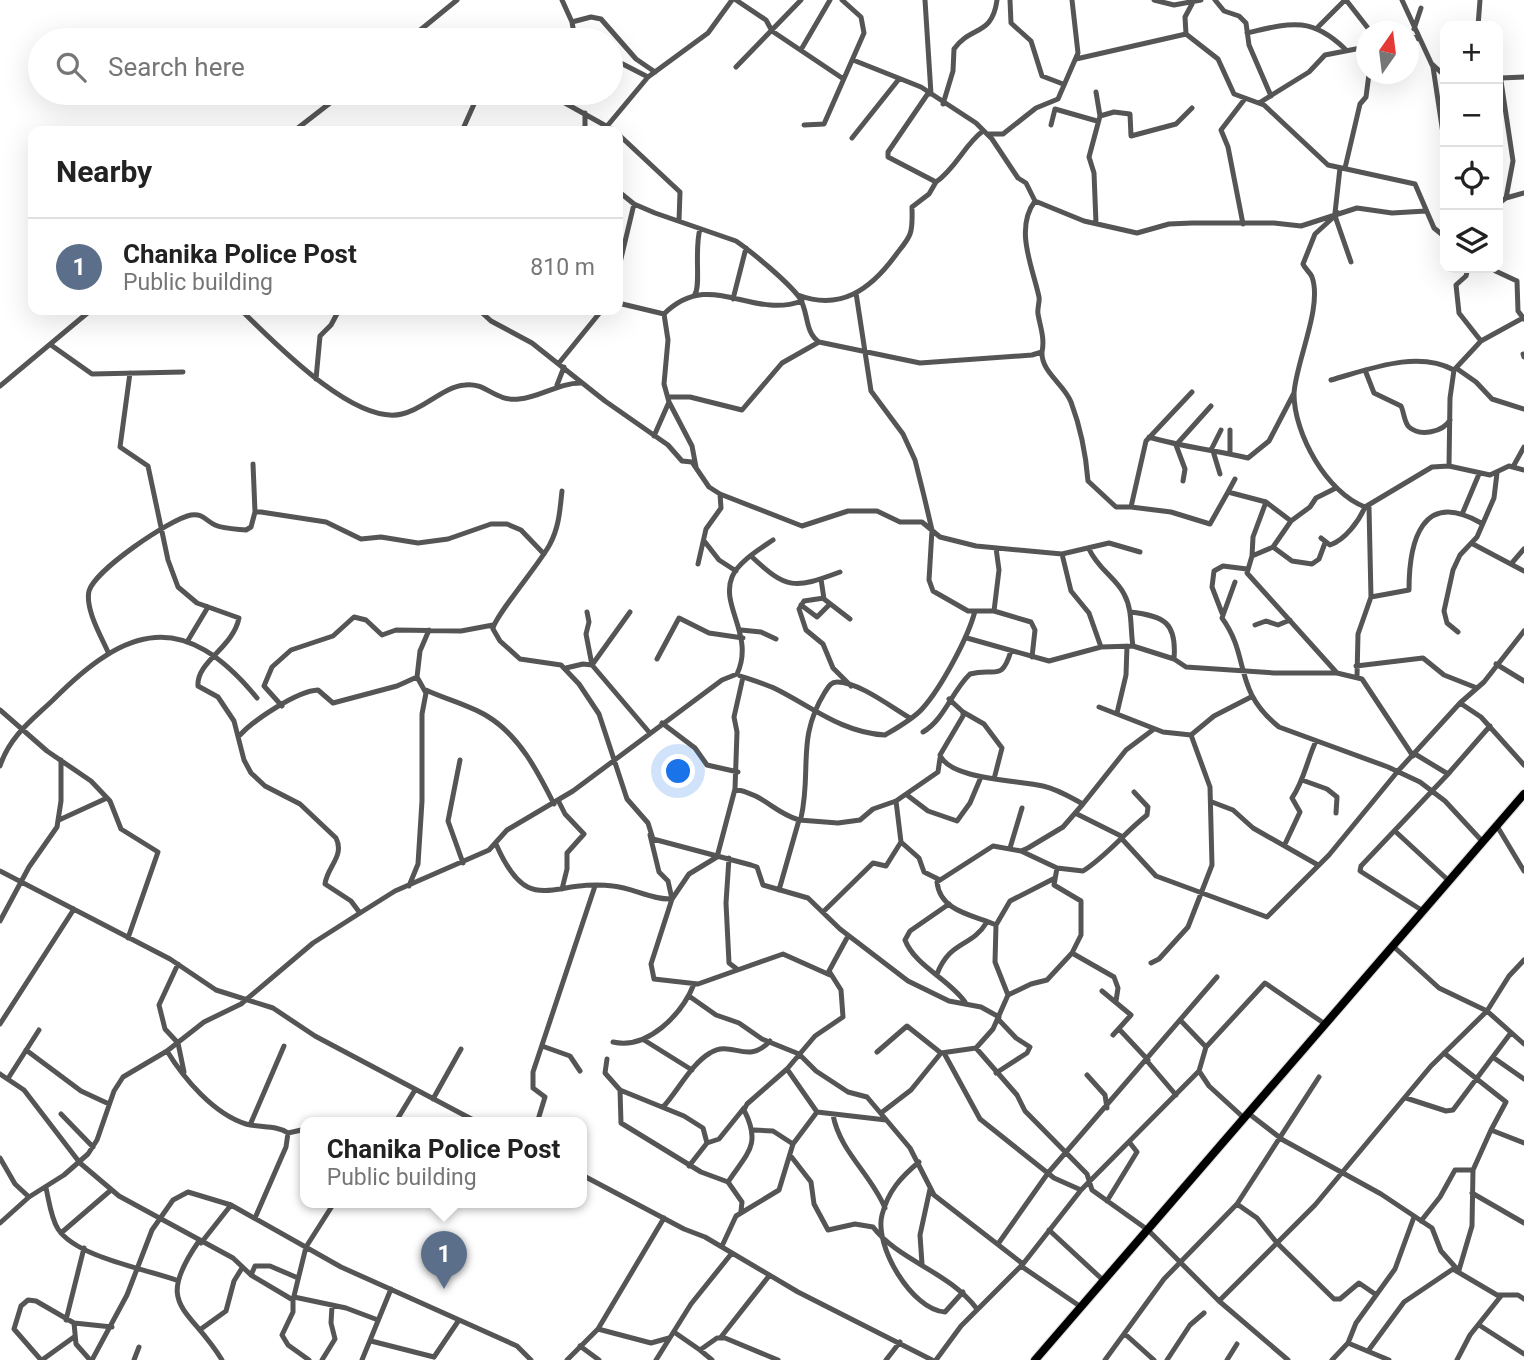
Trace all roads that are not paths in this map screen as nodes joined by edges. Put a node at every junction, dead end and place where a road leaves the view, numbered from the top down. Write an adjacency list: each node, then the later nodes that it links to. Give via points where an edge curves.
1 (457, 0): 28 (street)
2 (562, 0): 25 (street)
3 (734, 0): 31 (street, via 765,20); 46 (street, via 708,33)
4 (801, 0): 31 (street)
5 (830, 0): 37 (street)
6 (842, 0): 41 (street, via 865,28)
7 (925, 0): 56 (street)
8 (997, 0): 61 (street, via 993,20 979,33 966,35 954,49 954,69)
9 (1010, 0): 52 (street, via 1011,23 1031,41 1042,76)
10 (1072, 0): 40 (street)
11 (1154, 0): 18 (street)
12 (1201, 0): 17 (street)
13 (1215, 0): 32 (street, via 1224,11 1241,17)
14 (1346, 0): 21 (street); 27 (street)
15 (1402, 0): 22 (street)
16 (1480, 0): 24 (street)
17 (1193, 4): 18 (street); 20 (street)
18 (1174, 5): 20 (street)
19 (1421, 8): 23 (street)
20 (1186, 13): 26 (street)
21 (1362, 21)
22 (1411, 21)
23 (1417, 21)
24 (1478, 21)
25 (572, 22): 29 (street); 30 (street, via 591,17 601,19)
26 (1184, 23): 33 (street); 34 (street)
27 (1318, 27): 32 (street, via 1275,25); 39 (street)
28 (423, 28)
29 (573, 28)
30 (608, 28)
31 (772, 31): 37 (street); 44 (street)
32 (1247, 33): 57 (street)
33 (1186, 34): 34 (street); 59 (street, via 1218,60 1230,88)
34 (1172, 35): 40 (street)
35 (1419, 39): 42 (street)
36 (623, 46): 46 (street)
37 (802, 48): 49 (street)
38 (1356, 48): 39 (street)
39 (1345, 49): 57 (street, via 1322,57 1307,73)
40 (1076, 59): 52 (street)
41 (853, 60): 49 (street); 50 (street)
42 (1431, 62): 45 (street); 68 (street)
43 (623, 64): 47 (street)
44 (736, 67)
45 (1440, 71)
46 (655, 72): 47 (street)
47 (648, 77): 71 (street)
48 (1524, 77): 51 (street)
49 (842, 78): 72 (street, via 823,125)
50 (899, 79): 56 (street); 79 (street)
51 (1503, 79)
52 (1063, 84): 58 (street)
53 (1368, 84): 81 (street)
54 (1502, 84): 70 (street)
55 (1096, 92): 69 (street)
56 (930, 93): 61 (street); 82 (street, via 887,155)
57 (1271, 96): 60 (street)
58 (1058, 99): 66 (street); 78 (street, via 1038,107 1003,134)
59 (1244, 100): 60 (street); 93 (street, via 1221,130)
60 (1259, 103): 81 (street, via 1325,163)
61 (943, 104): 78 (street)
62 (328, 105): 75 (street)
63 (474, 105): 76 (street)
64 (570, 105): 67 (street)
65 (1192, 108): 69 (street, via 1176,124 1130,136 1129,113)
66 (1055, 109): 69 (street); 73 (street)
67 (585, 113): 71 (street); 77 (street)
68 (1440, 115)
69 (1098, 118): 92 (street, via 1089,156)
70 (1506, 124): 74 (street); 85 (street, via 1513,161)
71 (608, 125)
72 (804, 125)
73 (1052, 125)
74 (1503, 125)
75 (300, 126)
76 (464, 126)
77 (584, 126)
78 (985, 132): 82 (street, via 975,137 963,157); 87 (street)
79 (852, 138)
80 (623, 139): 91 (street, via 680,192)
81 (1343, 168): 89 (street, via 1413,183); 90 (street)
82 (936, 182): 101 (street, via 912,207 908,238 886,268)
83 (1524, 193): 85 (street)
84 (623, 195): 88 (street)
85 (1506, 198): 86 (street)
86 (1503, 200)
87 (1035, 201): 92 (street); 117 (street, via 1026,226 1040,298)
88 (634, 204): 91 (street); 97 (street)
89 (1426, 211): 90 (street, via 1357,208); 95 (street)
90 (1337, 213): 93 (street, via 1301,226); 98 (street); 130 (street, via 1315,234 1303,264 1312,277 1313,301)
91 (679, 221): 94 (street)
92 (1096, 223): 93 (street, via 1137,233 1170,224)
93 (1243, 224)
94 (700, 229): 96 (street); 102 (street, via 695,248 699,286)
95 (1440, 233)
96 (746, 248): 103 (street); 104 (street)
97 (623, 250)
98 (1351, 262)
99 (1467, 273): 114 (street, via 1456,285 1457,306)
100 (1499, 273): 113 (street, via 1518,282 1518,310)
101 (856, 293): 103 (street, via 836,301); 118 (street)
102 (694, 294): 104 (street); 107 (street)
103 (798, 295): 105 (street)
104 (733, 299): 105 (street, via 786,305)
105 (802, 302): 115 (street, via 809,332)
106 (623, 304): 107 (street)
107 (664, 314): 131 (street, via 668,340 664,384)
108 (85, 315): 116 (street)
109 (247, 315): 124 (street)
110 (336, 315): 124 (street, via 321,333)
111 (486, 315): 119 (street)
112 (597, 315): 119 (street)
113 (1523, 319): 114 (street)
114 (1481, 341): 120 (street)
115 (819, 342): 118 (street); 131 (street, via 782,363 742,410 691,397)
116 (51, 345): 123 (street, via 88,373); 127 (street)
117 (1042, 352): 118 (street, via 920,363); 158 (street, via 1043,365 1071,402 1089,468 1088,481 1116,507)
118 (864, 353): 165 (street, via 871,391 903,434 915,460)
119 (561, 365): 126 (street); 128 (street)
120 (1455, 369): 121 (street, via 1431,360); 133 (street, via 1492,399); 134 (street)
121 (1365, 370): 125 (street); 134 (street, via 1374,393 1401,406 1413,430 1425,433 1443,428)
122 (183, 372): 123 (street)
123 (130, 373): 164 (street, via 120,444 146,463)
124 (316, 379): 128 (street, via 387,416 413,411 464,385 481,386 506,400)
125 (1331, 380)
126 (581, 383): 128 (street); 137 (street)
127 (0, 386)
128 (557, 386)
129 (1192, 391): 138 (street)
130 (1294, 393): 142 (street, via 1265,446 1248,458); 153 (street, via 1312,458)
131 (669, 399): 137 (street); 146 (street, via 692,446)
132 (1211, 406): 139 (street)
133 (1524, 409)
134 (1450, 420): 145 (street)
135 (1221, 430): 141 (street)
136 (1230, 430): 142 (street)
137 (654, 436): 146 (street)
138 (1149, 438): 139 (street); 158 (street)
139 (1176, 446): 141 (street); 152 (street, via 1185,469)
140 (1524, 447): 144 (street)
141 (1212, 450): 142 (street); 149 (street)
142 (1230, 452)
143 (253, 464): 160 (street)
144 (1514, 465): 147 (street); 148 (street)
145 (1449, 466): 150 (street); 159 (street, via 1418,473)
146 (696, 467): 156 (street, via 709,487)
147 (1524, 470)
148 (1497, 473): 150 (street); 163 (street, via 1494,498)
149 (1220, 474)
150 (1479, 474): 161 (street)
151 (1235, 479): 155 (street)
152 (1183, 481)
153 (1336, 488): 159 (street); 162 (street, via 1316,498)
154 (562, 491): 174 (street, via 560,521)
155 (1228, 492): 157 (street); 158 (street, via 1210,524 1171,512)
156 (720, 494): 165 (street, via 802,526 848,510 868,510 900,522 922,522); 167 (street, via 721,508 706,529)
157 (1266, 502): 162 (street); 177 (street)
158 (1131, 507)
159 (1367, 507): 169 (street, via 1335,544 1323,541 1319,559 1312,564 1292,561); 186 (street)
160 (255, 512): 164 (street, via 246,530 218,527 201,515); 174 (street, via 316,519 361,539 418,543 507,524 521,530)
161 (1463, 512): 163 (street); 186 (street, via 1444,510 1422,525 1409,560 1409,590)
162 (1291, 521): 169 (street)
163 (1481, 523): 168 (street)
164 (162, 529): 190 (street, via 178,587); 212 (street, via 114,561 92,585 90,605)
165 (932, 530): 170 (street, via 940,537); 191 (street, via 929,580 933,591)
166 (773, 540): 176 (street)
167 (705, 542): 178 (street); 182 (street)
168 (1474, 544): 179 (street); 204 (street, via 1456,562 1445,606 1447,623)
169 (1273, 547): 177 (street)
170 (996, 548): 175 (street); 192 (street, via 999,570)
171 (1089, 549): 173 (street, via 1109,543); 175 (street); 193 (street, via 1097,566 1124,593)
172 (1524, 549): 179 (street)
173 (1140, 552)
174 (544, 554): 199 (street)
175 (1062, 554): 210 (street, via 1071,590 1090,613)
176 (751, 556): 182 (street); 184 (street, via 789,584)
177 (1252, 556): 180 (street)
178 (698, 564)
179 (1511, 564): 181 (street)
180 (1247, 569): 196 (street, via 1223,566 1214,571 1212,587); 198 (street)
181 (1524, 571)
182 (736, 572): 202 (street, via 730,598)
183 (840, 572): 184 (street)
184 (821, 579): 187 (street)
185 (1235, 582): 196 (street)
186 (1371, 597): 219 (street, via 1358,634)
187 (824, 598): 188 (street, via 808,599); 189 (street)
188 (801, 605): 189 (street, via 817,617); 227 (street, via 806,630 823,644 834,668)
189 (829, 605): 197 (street)
190 (208, 607): 208 (street); 213 (street, via 239,618 231,640)
191 (975, 611): 192 (street); 206 (street)
192 (994, 611): 214 (street, via 1020,617 1034,626)
193 (1130, 611): 209 (street); 216 (street, via 1158,616 1165,622 1174,636)
194 (587, 612): 218 (street)
195 (630, 612): 218 (street)
196 (1222, 613): 221 (street, via 1237,641)
197 (850, 619)
198 (1290, 620): 200 (street); 222 (street)
199 (493, 625): 201 (street); 220 (street, via 500,641 520,659)
200 (1255, 625)
201 (429, 630): 224 (street); 234 (street, via 382,635 366,620 354,617 333,636 300,645 272,667 264,685)
202 (741, 630): 205 (street); 207 (street)
203 (1524, 631): 217 (street)
204 (1458, 632)
205 (743, 638): 215 (street, via 709,633 679,618); 223 (street)
206 (967, 638): 211 (street); 240 (street, via 929,700)
207 (776, 639)
208 (187, 642): 212 (street, via 151,636); 213 (street)
209 (1130, 646): 210 (street); 216 (street); 239 (street)
210 (1101, 647): 214 (street, via 1049,661)
211 (1011, 651): 214 (street); 232 (street, via 1004,670 970,674)
212 (108, 652): 243 (street)
213 (215, 656): 231 (street); 247 (street, via 201,673 198,686 218,697)
214 (1032, 657)
215 (657, 659)
216 (1174, 659): 221 (street, via 1186,667)
217 (1496, 664): 226 (street); 228 (street)
218 (592, 665): 220 (street); 245 (street)
219 (1356, 666): 225 (street); 228 (street, via 1423,658 1444,675)
220 (566, 668): 251 (street, via 595,706)
221 (1240, 671): 222 (street); 230 (street)
222 (1337, 673): 225 (street)
223 (740, 676): 237 (street, via 778,690); 241 (street, via 722,680); 258 (street, via 734,717)
224 (417, 677): 229 (street); 234 (street, via 333,703 314,690)
225 (1357, 677): 250 (street)
226 (1524, 681)
227 (851, 687): 237 (street, via 830,684); 240 (street)
228 (1477, 688): 233 (street)
229 (426, 690): 270 (street, via 483,714 502,729); 299 (street, via 419,854)
230 (1251, 697): 248 (street, via 1214,716); 249 (street, via 1279,727)
231 (257, 698)
232 (949, 699): 238 (street); 246 (street)
233 (1460, 703): 242 (street); 250 (street)
234 (282, 706): 247 (street)
235 (1099, 707): 239 (street)
236 (0, 710): 243 (street)
237 (813, 712): 240 (street, via 885,735); 276 (street, via 806,734 807,793)
238 (963, 712): 252 (street); 261 (street, via 984,723 1002,748)
239 (1117, 713): 244 (street)
240 (910, 718)
241 (662, 723): 245 (street); 258 (street, via 695,748 707,765)
242 (1490, 726): 255 (street); 259 (street)
243 (20, 728): 253 (street); 256 (street)
244 (1154, 729): 248 (street); 272 (street, via 1126,750)
245 (649, 732): 251 (street)
246 (923, 732)
247 (240, 735): 309 (street, via 251,773 265,786 300,804 336,838 338,857 325,884)
248 (1191, 736): 271 (street)
249 (1316, 741): 257 (street); 262 (street)
250 (1414, 755): 257 (street); 259 (street)
251 (615, 758): 270 (street); 280 (street, via 627,799 648,823)
252 (940, 758): 260 (street); 267 (street, via 938,772)
253 (61, 760): 268 (street, via 85,775); 277 (street)
254 (460, 760): 290 (street, via 448,821)
255 (1524, 765)
256 (0, 766)
257 (1398, 771): 264 (street); 291 (street)
258 (738, 772): 263 (street)
259 (1450, 772): 264 (street)
260 (981, 777): 261 (street); 267 (street, via 957,821 928,811)
261 (994, 779): 272 (street, via 1044,786)
262 (1302, 780): 274 (street, via 1337,797); 285 (street, via 1293,798 1300,812)
263 (735, 789): 276 (street, via 759,795 787,816); 288 (street)
264 (1433, 790): 279 (street); 282 (street)
265 (1134, 792): 281 (street, via 1149,812)
266 (1524, 794): 278 (main road)
267 (906, 795): 269 (street)
268 (107, 798): 277 (street); 314 (street, via 121,830 158,855)
269 (896, 801): 276 (street, via 854,822); 283 (street)
270 (556, 802): 284 (street, via 507,830); 301 (street, via 584,834 567,853)
271 (1212, 802): 285 (street, via 1233,810 1253,828); 303 (street, via 1212,865)
272 (1083, 804): 275 (street)
273 (1022, 808): 286 (street)
274 (1336, 813)
275 (1077, 814): 281 (street); 287 (street)
276 (800, 819): 302 (street)
277 (59, 820): 298 (street)
278 (1496, 825): 282 (main road); 294 (street)
279 (1396, 832): 297 (street); 307 (street, via 1360,871)
280 (650, 835): 288 (street); 304 (street)
281 (1123, 838): 292 (street, via 1083,871); 303 (street, via 1156,876)
282 (1482, 841): 297 (main road)
283 (901, 842): 296 (street, via 919,858 924,872); 308 (street, via 886,866 873,863)
284 (496, 844): 290 (street); 301 (street, via 519,884 529,889)
285 (1285, 844): 291 (street)
286 (1010, 848): 287 (street); 296 (street, via 993,845)
287 (1021, 851): 292 (street)
288 (718, 857): 289 (street); 304 (street, via 690,874)
289 (729, 858): 302 (street, via 757,867 763,885); 320 (street, via 729,963)
290 (463, 863): 299 (street)
291 (1318, 865): 303 (street, via 1267,918)
292 (1058, 868): 295 (street)
293 (0, 871): 298 (street)
294 (1524, 871)
295 (1055, 878): 312 (street, via 1010,901); 316 (street, via 1056,887 1081,901 1081,935)
296 (940, 880): 305 (street, via 937,886)
297 (1449, 881): 307 (main road)
298 (21, 882): 306 (street); 310 (street)
299 (409, 886): 309 (street)
300 (595, 886): 301 (street); 304 (street); 348 (street)
301 (562, 888)
302 (779, 890): 308 (street, via 808,898)
303 (1200, 891): 318 (street, via 1188,927)
304 (671, 899): 324 (street, via 651,964 652,976 660,982)
305 (949, 904): 311 (street); 321 (street, via 905,937 908,947)
306 (74, 909): 314 (street); 333 (street)
307 (1423, 911): 315 (main road)
308 (822, 912): 313 (street)
309 (360, 913): 328 (street, via 313,943)
310 (0, 921)
311 (987, 922): 312 (street); 321 (street, via 977,936 948,952)
312 (996, 925): 326 (street, via 995,962)
313 (848, 936): 322 (street, via 830,966); 330 (street, via 908,981 949,1001)
314 (128, 938): 319 (street)
315 (1393, 946): 332 (street, via 1439,988); 337 (main road)
316 (1072, 953): 326 (street, via 1047,980); 329 (street, via 1114,977)
317 (1524, 960): 332 (street)
318 (1151, 963)
319 (178, 964): 328 (street, via 216,990); 345 (street, via 159,1005 165,1029)
320 (737, 969): 322 (street, via 783,954); 324 (street)
321 (937, 974): 330 (street)
322 (830, 975): 357 (street, via 841,990 843,1017)
323 (1217, 977): 335 (street)
324 (694, 985): 327 (street)
325 (1102, 991): 329 (street)
326 (1008, 995): 334 (street)
327 (689, 996): 342 (street); 343 (street)
328 (248, 999): 345 (street, via 204,1022); 373 (street, via 274,1009)
329 (1116, 1001): 338 (street, via 1131,1015)
330 (965, 1002): 334 (street)
331 (0, 1009): 333 (street)
332 (1487, 1011): 340 (street); 356 (street)
333 (6, 1014): 336 (street)
334 (999, 1018): 350 (street); 365 (street, via 1030,1047)
335 (1182, 1022): 349 (street); 360 (street)
336 (0, 1024)
337 (1325, 1024): 349 (street, via 1265,983); 386 (main road)
338 (1119, 1029): 341 (street); 360 (street)
339 (39, 1030): 352 (street)
340 (1510, 1034): 346 (street); 358 (street)
341 (1113, 1035)
342 (644, 1040): 344 (street, via 625,1045); 363 (street)
343 (770, 1041): 357 (street); 363 (street, via 748,1054 728,1048 711,1052)
344 (613, 1042)
345 (178, 1043): 353 (street); 368 (street)
346 (1524, 1044)
347 (284, 1046): 391 (street)
348 (542, 1046): 362 (street, via 570,1056); 389 (street, via 531,1081 545,1097)
349 (1206, 1047): 364 (street)
350 (976, 1048): 355 (street); 365 (street)
351 (461, 1049): 377 (street)
352 (26, 1050): 369 (street); 378 (street, via 81,1091)
353 (167, 1051): 368 (street); 378 (street, via 119,1082)
354 (877, 1052): 355 (street, via 907,1026)
355 (942, 1053): 383 (street, via 911,1090); 411 (street, via 980,1119)
356 (1444, 1053): 371 (street); 376 (street)
357 (799, 1054): 361 (street); 383 (street, via 848,1092 867,1097)
358 (1494, 1058): 371 (street); 372 (street)
359 (607, 1059): 374 (street, via 605,1073)
360 (1147, 1060): 375 (street); 381 (street)
361 (786, 1069): 380 (street); 382 (street)
362 (580, 1070)
363 (692, 1070): 379 (street)
364 (1199, 1071): 375 (street); 386 (street, via 1209,1086)
365 (996, 1073): 403 (street)
366 (0, 1074): 369 (street)
367 (1087, 1074): 381 (street, via 1105,1095)
368 (185, 1076): 391 (street, via 226,1113)
369 (9, 1077): 407 (street)
370 (1320, 1077): 397 (street)
371 (1475, 1078): 376 (street, via 1450,1111); 394 (street, via 1506,1102)
372 (1524, 1079)
373 (415, 1090): 377 (street); 387 (street)
374 (620, 1090): 379 (street); 408 (street, via 621,1123)
375 (1176, 1095): 400 (street)
376 (1406, 1098): 410 (street)
377 (433, 1099): 388 (street)
378 (109, 1104): 402 (street)
379 (663, 1107): 399 (street, via 703,1128)
380 (744, 1108): 392 (street); 399 (street, via 719,1139)
381 (1107, 1108): 403 (street)
382 (817, 1112): 385 (street); 401 (street)
383 (881, 1113): 390 (street)
384 (61, 1114): 402 (street)
385 (833, 1115): 390 (street); 425 (street, via 842,1144)
386 (1246, 1115): 397 (street); 435 (main road)
387 (399, 1117)
388 (468, 1117)
389 (539, 1117)
390 (888, 1120): 406 (street)
391 (250, 1125): 395 (street)
392 (754, 1129): 401 (street, via 773,1131); 413 (street, via 744,1163)
393 (300, 1130): 395 (street)
394 (1491, 1130): 398 (street); 409 (street)
395 (288, 1133): 428 (street)
396 (1524, 1135): 398 (street)
397 (1279, 1138): 410 (street); 422 (street)
398 (1521, 1142)
399 (707, 1143): 408 (street)
400 (1130, 1143): 414 (street); 421 (street, via 1137,1152)
401 (793, 1144): 404 (street)
402 (93, 1147): 407 (street)
403 (1067, 1153): 411 (street); 414 (street, via 1087,1174)
404 (790, 1155): 426 (street, via 779,1190); 437 (street, via 811,1182 814,1204 828,1230 865,1224)
405 (0, 1158): 420 (street)
406 (919, 1162): 416 (street); 425 (street, via 894,1186)
407 (80, 1163): 415 (street); 417 (street)
408 (689, 1166): 413 (street)
409 (1473, 1170): 419 (street); 431 (street, via 1455,1170)
410 (1344, 1172): 427 (street); 439 (street)
411 (1048, 1173): 418 (street); 440 (street)
412 (587, 1178): 429 (street)
413 (728, 1182): 426 (street, via 742,1202)
414 (1088, 1182): 418 (street); 421 (street, via 1092,1191)
415 (46, 1188): 420 (street); 436 (street)
416 (930, 1189): 440 (street); 445 (street, via 920,1235)
417 (111, 1190): 430 (street); 436 (street)
418 (1081, 1190): 434 (street)
419 (1472, 1193): 433 (street); 450 (street, via 1472,1226)
420 (29, 1197): 432 (street)
421 (1107, 1201): 435 (street)
422 (1237, 1204): 439 (street, via 1257,1218); 446 (street)
423 (231, 1205): 428 (street); 430 (street, via 188,1192 177,1197); 438 (street)
424 (331, 1208): 442 (street)
425 (885, 1208): 437 (street)
426 (741, 1211): 441 (street)
427 (1414, 1217): 431 (street); 458 (street, via 1395,1269)
428 (255, 1218): 442 (street)
429 (664, 1218): 441 (street); 474 (street)
430 (158, 1219): 438 (street); 449 (street)
431 (1421, 1221): 450 (street, via 1434,1230 1441,1251)
432 (0, 1223)
433 (1524, 1223)
434 (1049, 1230): 447 (street); 455 (street)
435 (1148, 1230): 446 (street); 455 (main road)
436 (61, 1233): 443 (street)
437 (882, 1239): 445 (street); 457 (street, via 890,1261 928,1308 945,1312)
438 (200, 1242): 448 (street, via 233,1258); 454 (street)
439 (1276, 1243): 458 (street, via 1334,1299 1359,1283); 462 (street)
440 (998, 1244): 447 (street)
441 (722, 1246): 444 (street)
442 (306, 1247): 453 (street); 456 (street)
443 (84, 1248): 449 (street); 467 (street)
444 (732, 1253): 452 (street); 475 (street)
445 (922, 1264): 457 (street)
446 (1181, 1264): 462 (street); 476 (street, via 1164,1279)
447 (1022, 1265): 464 (street); 465 (street)
448 (242, 1268): 451 (street); 473 (street, via 226,1311)
449 (137, 1269): 454 (street); 472 (street)
450 (1458, 1270): 459 (street); 486 (street, via 1449,1270 1404,1302)
451 (251, 1275): 453 (street, via 255,1266 263,1264); 460 (street)
452 (769, 1276): 478 (street); 480 (street)
453 (298, 1278): 460 (street)
454 (177, 1280): 473 (street, via 181,1309)
455 (1104, 1281): 464 (main road)
456 (391, 1289): 468 (street); 469 (street)
457 (963, 1292): 465 (street)
458 (1375, 1294): 481 (street)
459 (1501, 1296): 461 (street); 471 (street)
460 (294, 1298): 463 (street); 494 (street, via 282,1335)
461 (1524, 1298)
462 (1219, 1301): 511 (street)
463 (332, 1306): 468 (street); 495 (street, via 335,1339)
464 (1081, 1307): 506 (main road)
465 (977, 1309): 505 (street)
466 (1204, 1313): 509 (street, via 1190,1325)
467 (66, 1320): 470 (street); 490 (street, via 36,1301 21,1306 15,1332)
468 (378, 1320): 479 (street)
469 (459, 1320): 489 (street); 497 (street, via 517,1346)
470 (74, 1323): 472 (street); 477 (street)
471 (1479, 1325): 488 (street); 514 (street)
472 (112, 1327): 491 (street)
473 (201, 1329): 493 (street)
474 (598, 1329): 475 (street, via 651,1343); 483 (street)
475 (673, 1334): 485 (street); 487 (street)
476 (1125, 1334): 507 (street); 508 (street)
477 (74, 1337): 490 (street); 491 (street)
478 (721, 1338): 485 (street); 503 (street)
479 (371, 1341): 489 (street); 496 (street)
480 (900, 1342): 504 (street); 505 (street)
481 (1348, 1343): 486 (street); 512 (street)
482 (1237, 1344): 510 (street)
483 (580, 1346): 498 (street); 499 (street)
484 (139, 1347): 492 (street)
485 (700, 1350): 502 (street)
486 (1368, 1351): 513 (street)
487 (661, 1352): 500 (street); 501 (street)
488 (1524, 1354)
489 (433, 1359)
490 (42, 1360)
491 (91, 1360)
492 (134, 1360)
493 (222, 1360)
494 (309, 1360)
495 (322, 1360)
496 (362, 1360)
497 (531, 1360)
498 (567, 1360)
499 (599, 1360)
500 (656, 1360)
501 (668, 1360)
502 (712, 1360)
503 (778, 1360)
504 (886, 1360)
505 (934, 1360)
506 (1035, 1360)
507 (1105, 1360)
508 (1154, 1360)
509 (1167, 1360)
510 (1227, 1360)
511 (1288, 1360)
512 (1332, 1360)
513 (1389, 1360)
514 (1457, 1360)

